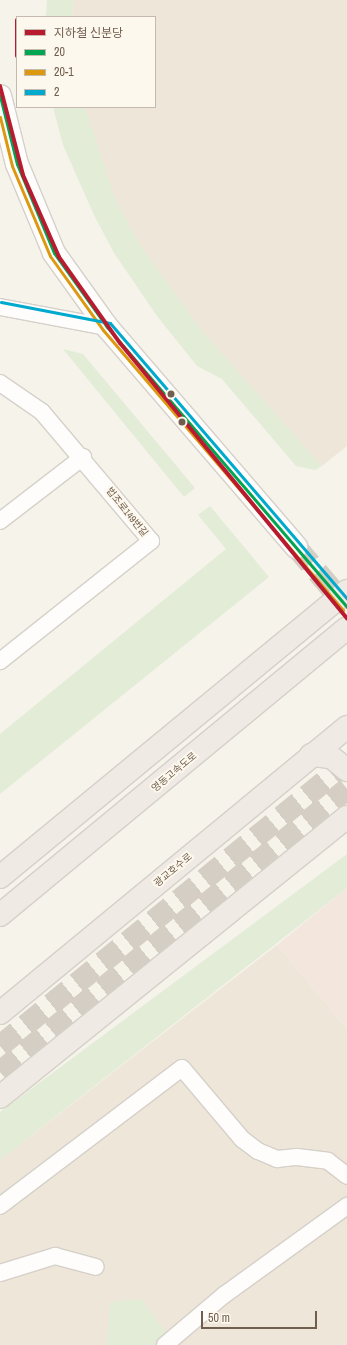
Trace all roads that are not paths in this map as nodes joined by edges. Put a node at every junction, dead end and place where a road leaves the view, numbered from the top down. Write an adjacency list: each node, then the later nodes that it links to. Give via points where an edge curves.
1 (0, 96): 3 (main road, via 17,164 54,253)
2 (0, 307): 3 (street)
3 (107, 327): 7 (main road)
4 (0, 383): 5 (street, 법조로149번길, via 42,412)
5 (82, 457): 6 (street); 10 (street, 법조로149번길, via 151,541)
6 (3, 512)
7 (296, 547)
8 (347, 591): 15 (highway)
9 (347, 628): 16 (highway, 영동고속도로)
10 (0, 661)
11 (347, 727): 12 (highway, 광교호수로)
12 (311, 755): 13 (highway, via 331,758); 17 (highway, 광교호수로)
13 (347, 770)
14 (346, 815): 18 (highway)
15 (0, 877)
16 (0, 915)
17 (0, 1013)
18 (0, 1097)
19 (347, 1176): 20 (street, via 328,1161 297,1157 277,1159 258,1151 242,1139 182,1068)
20 (0, 1206)
21 (347, 1206): 24 (street, via 224,1295)
22 (96, 1267): 23 (street, via 55,1256)
23 (0, 1273)
24 (165, 1345)

